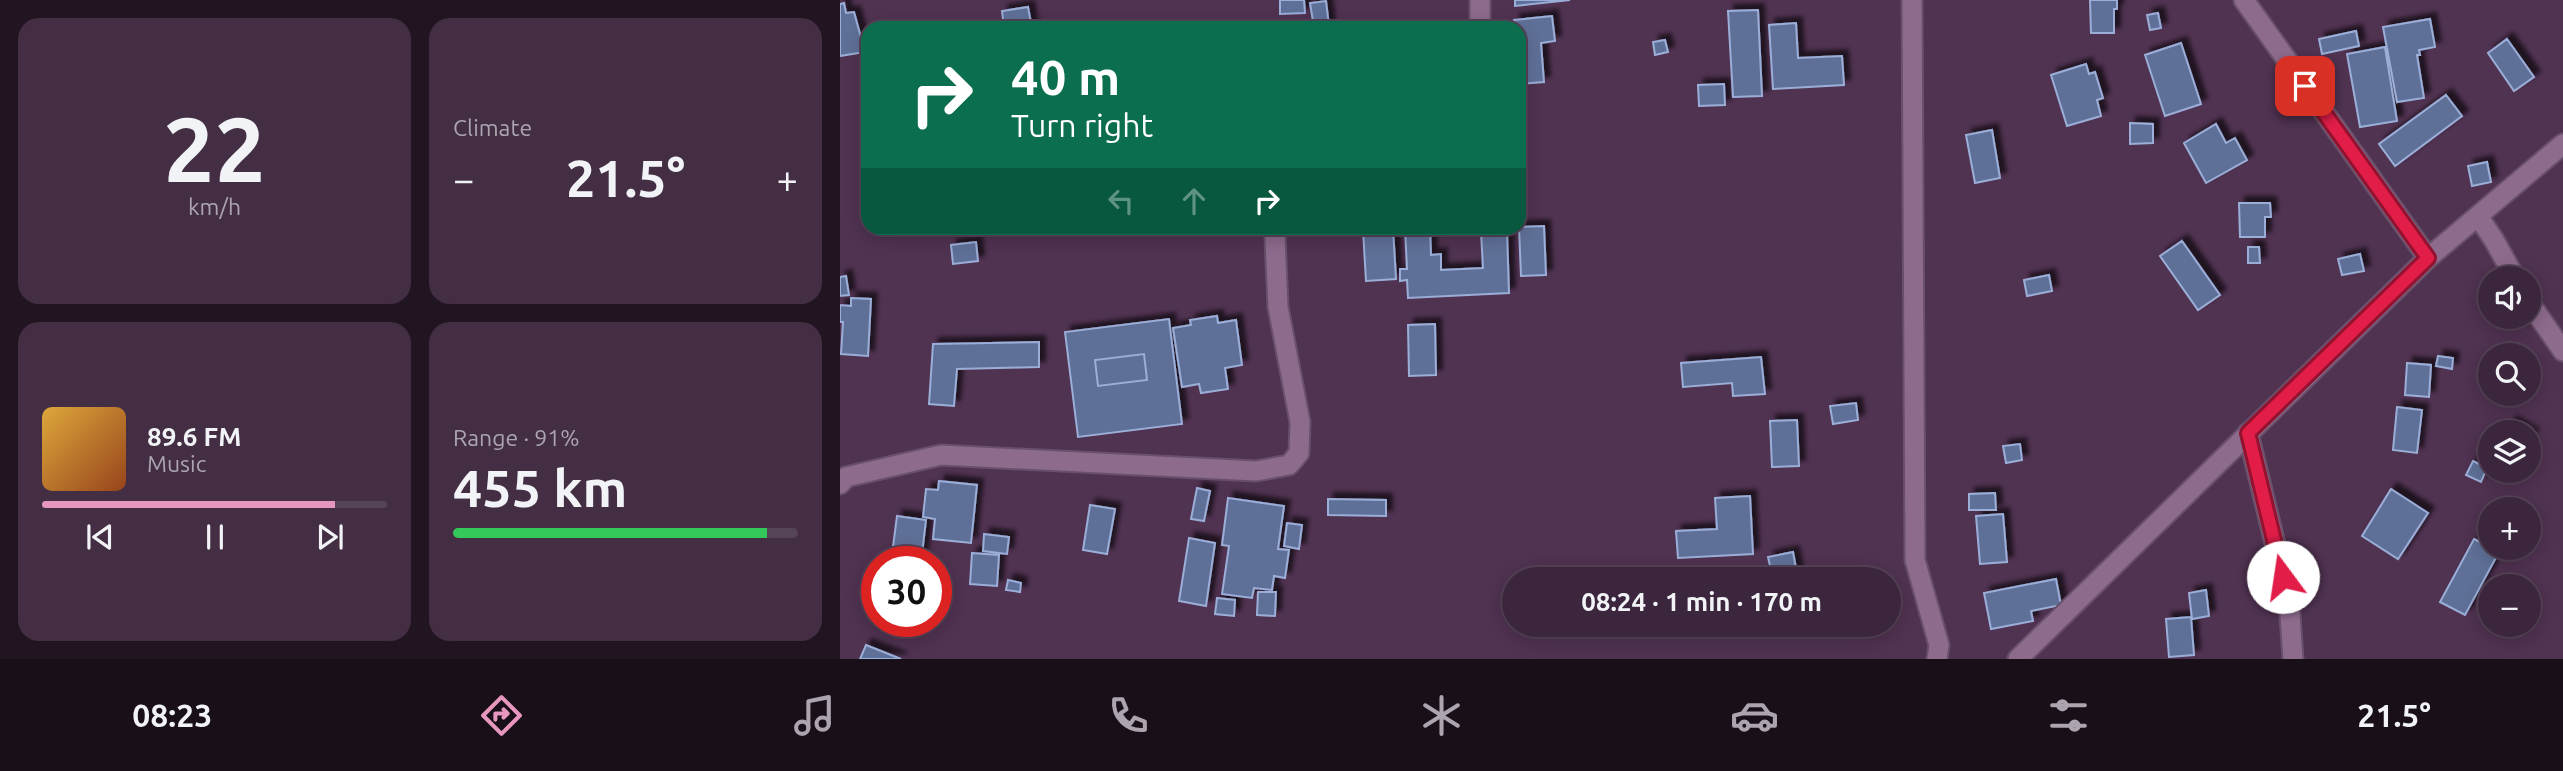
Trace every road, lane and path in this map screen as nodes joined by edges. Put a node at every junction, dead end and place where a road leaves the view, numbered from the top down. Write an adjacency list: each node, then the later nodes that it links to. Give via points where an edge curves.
1 (1480, 0): 4 (street)
2 (1912, 0): 14 (street, via 1915,560 1939,645)
3 (2244, 0): 8 (street)
4 (1480, 21)
5 (2563, 144): 6 (street)
6 (2478, 216): 8 (street); 9 (street)
7 (1276, 235): 13 (street, via 1278,307 1300,422 1299,453 1289,465 1256,471 941,455 846,477)
8 (2428, 258): 12 (street)
9 (2508, 266)
10 (2541, 319): 11 (street)
11 (2563, 351)
12 (2248, 433): 15 (street); 16 (street, via 2289,601)
13 (840, 484)
14 (1937, 659)
15 (2018, 659)
16 (2292, 659)

